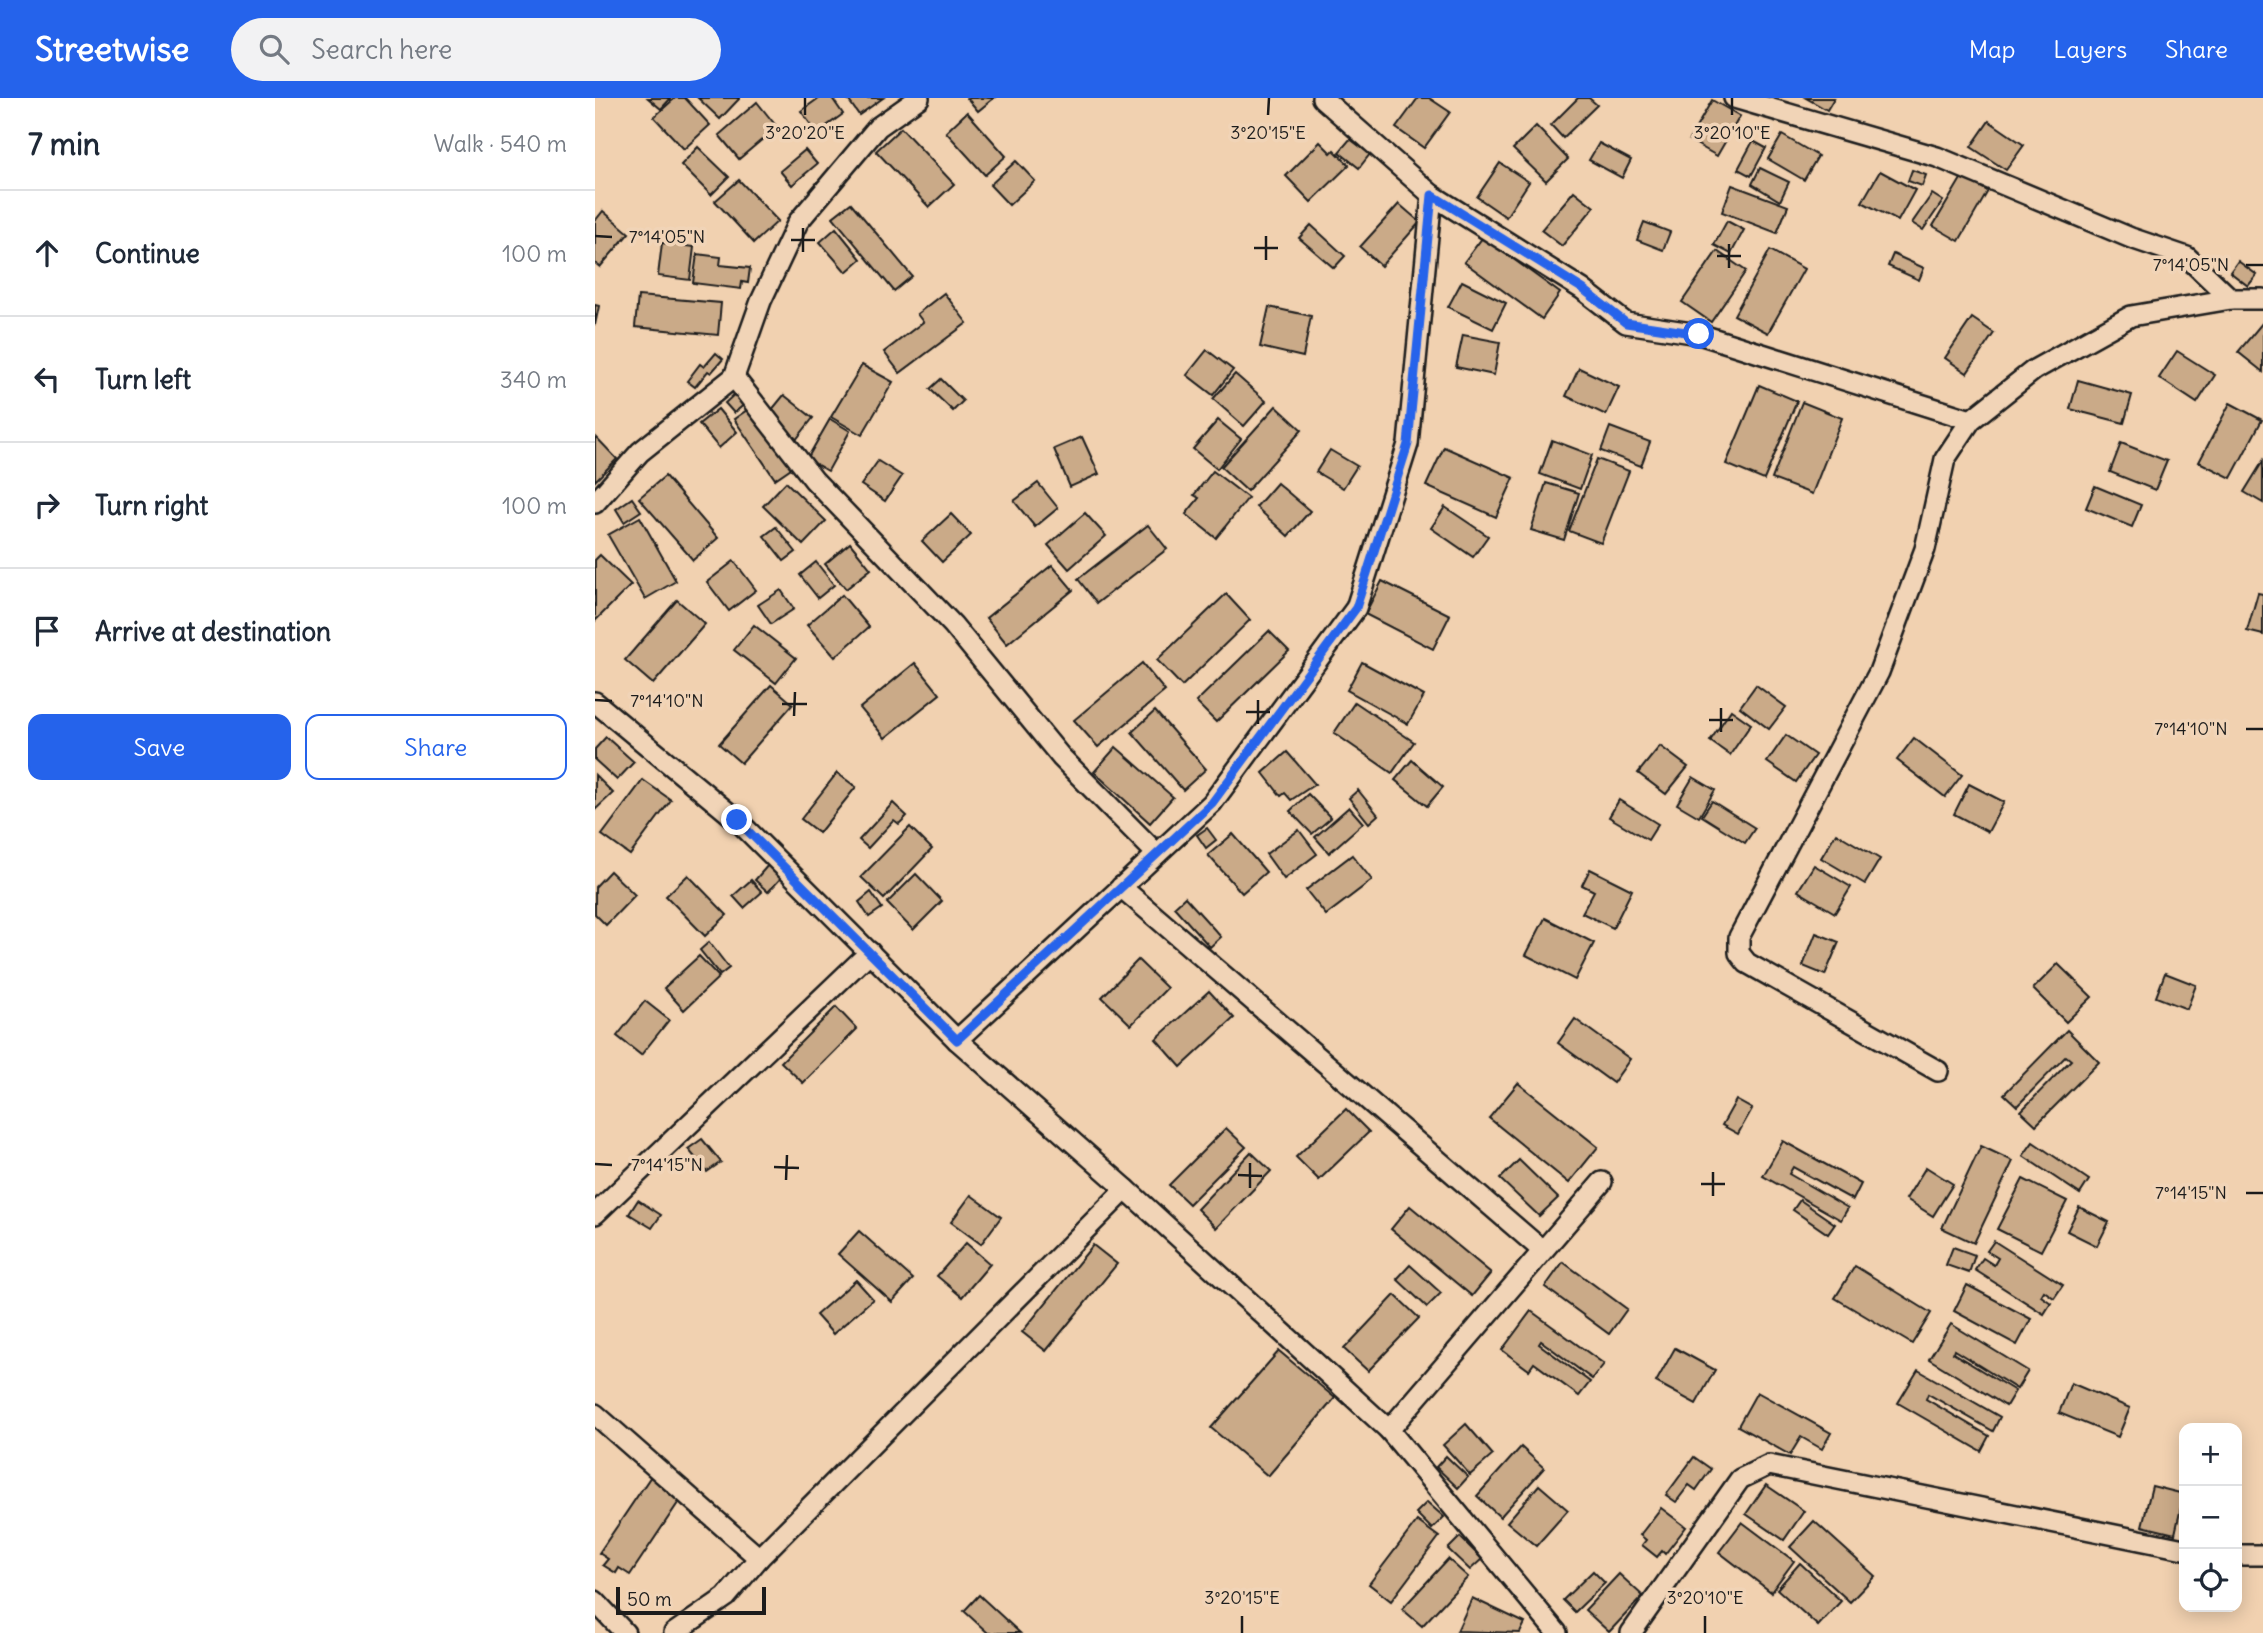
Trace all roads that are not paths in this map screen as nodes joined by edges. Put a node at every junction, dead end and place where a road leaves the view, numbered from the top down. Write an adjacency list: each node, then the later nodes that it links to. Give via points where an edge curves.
1 (919, 98): 7 (street, via 878,127 798,222 761,301)
2 (1322, 98): 4 (street)
3 (1734, 98): 5 (street, via 1937,157 2187,257)
4 (1432, 195): 8 (street, via 1583,289 1626,323 1699,334); 11 (street, via 1408,444 1356,608 1212,803)
5 (2231, 299): 6 (street); 8 (street, via 2131,316 2034,370)
6 (2263, 299)
7 (734, 377): 9 (street, via 640,452); 11 (street, via 814,480 953,625 1061,757)
8 (1971, 420): 15 (street, via 1945,459 1925,549 1879,672 1739,937 1739,953 1747,963)
9 (595, 503)
10 (595, 702): 13 (street, via 737,820)
11 (1157, 854): 12 (street)
12 (1121, 887): 14 (street); 19 (street)
13 (870, 952): 14 (street); 18 (street)
14 (957, 1040): 17 (street)
15 (1938, 1071)
16 (1602, 1181): 19 (street)
17 (1126, 1189): 21 (street); 25 (street)
18 (595, 1214)
19 (1542, 1250): 21 (street)
20 (595, 1414): 25 (street)
21 (1389, 1430): 29 (street)
22 (2179, 1548): 30 (street, via 1769,1465 1740,1479)
23 (2242, 1555): 24 (street)
24 (2263, 1555)
25 (759, 1558): 28 (street, via 726,1597)
26 (595, 1601): 27 (street)
27 (625, 1633)
28 (674, 1633)
29 (1557, 1633)
30 (1631, 1633)

